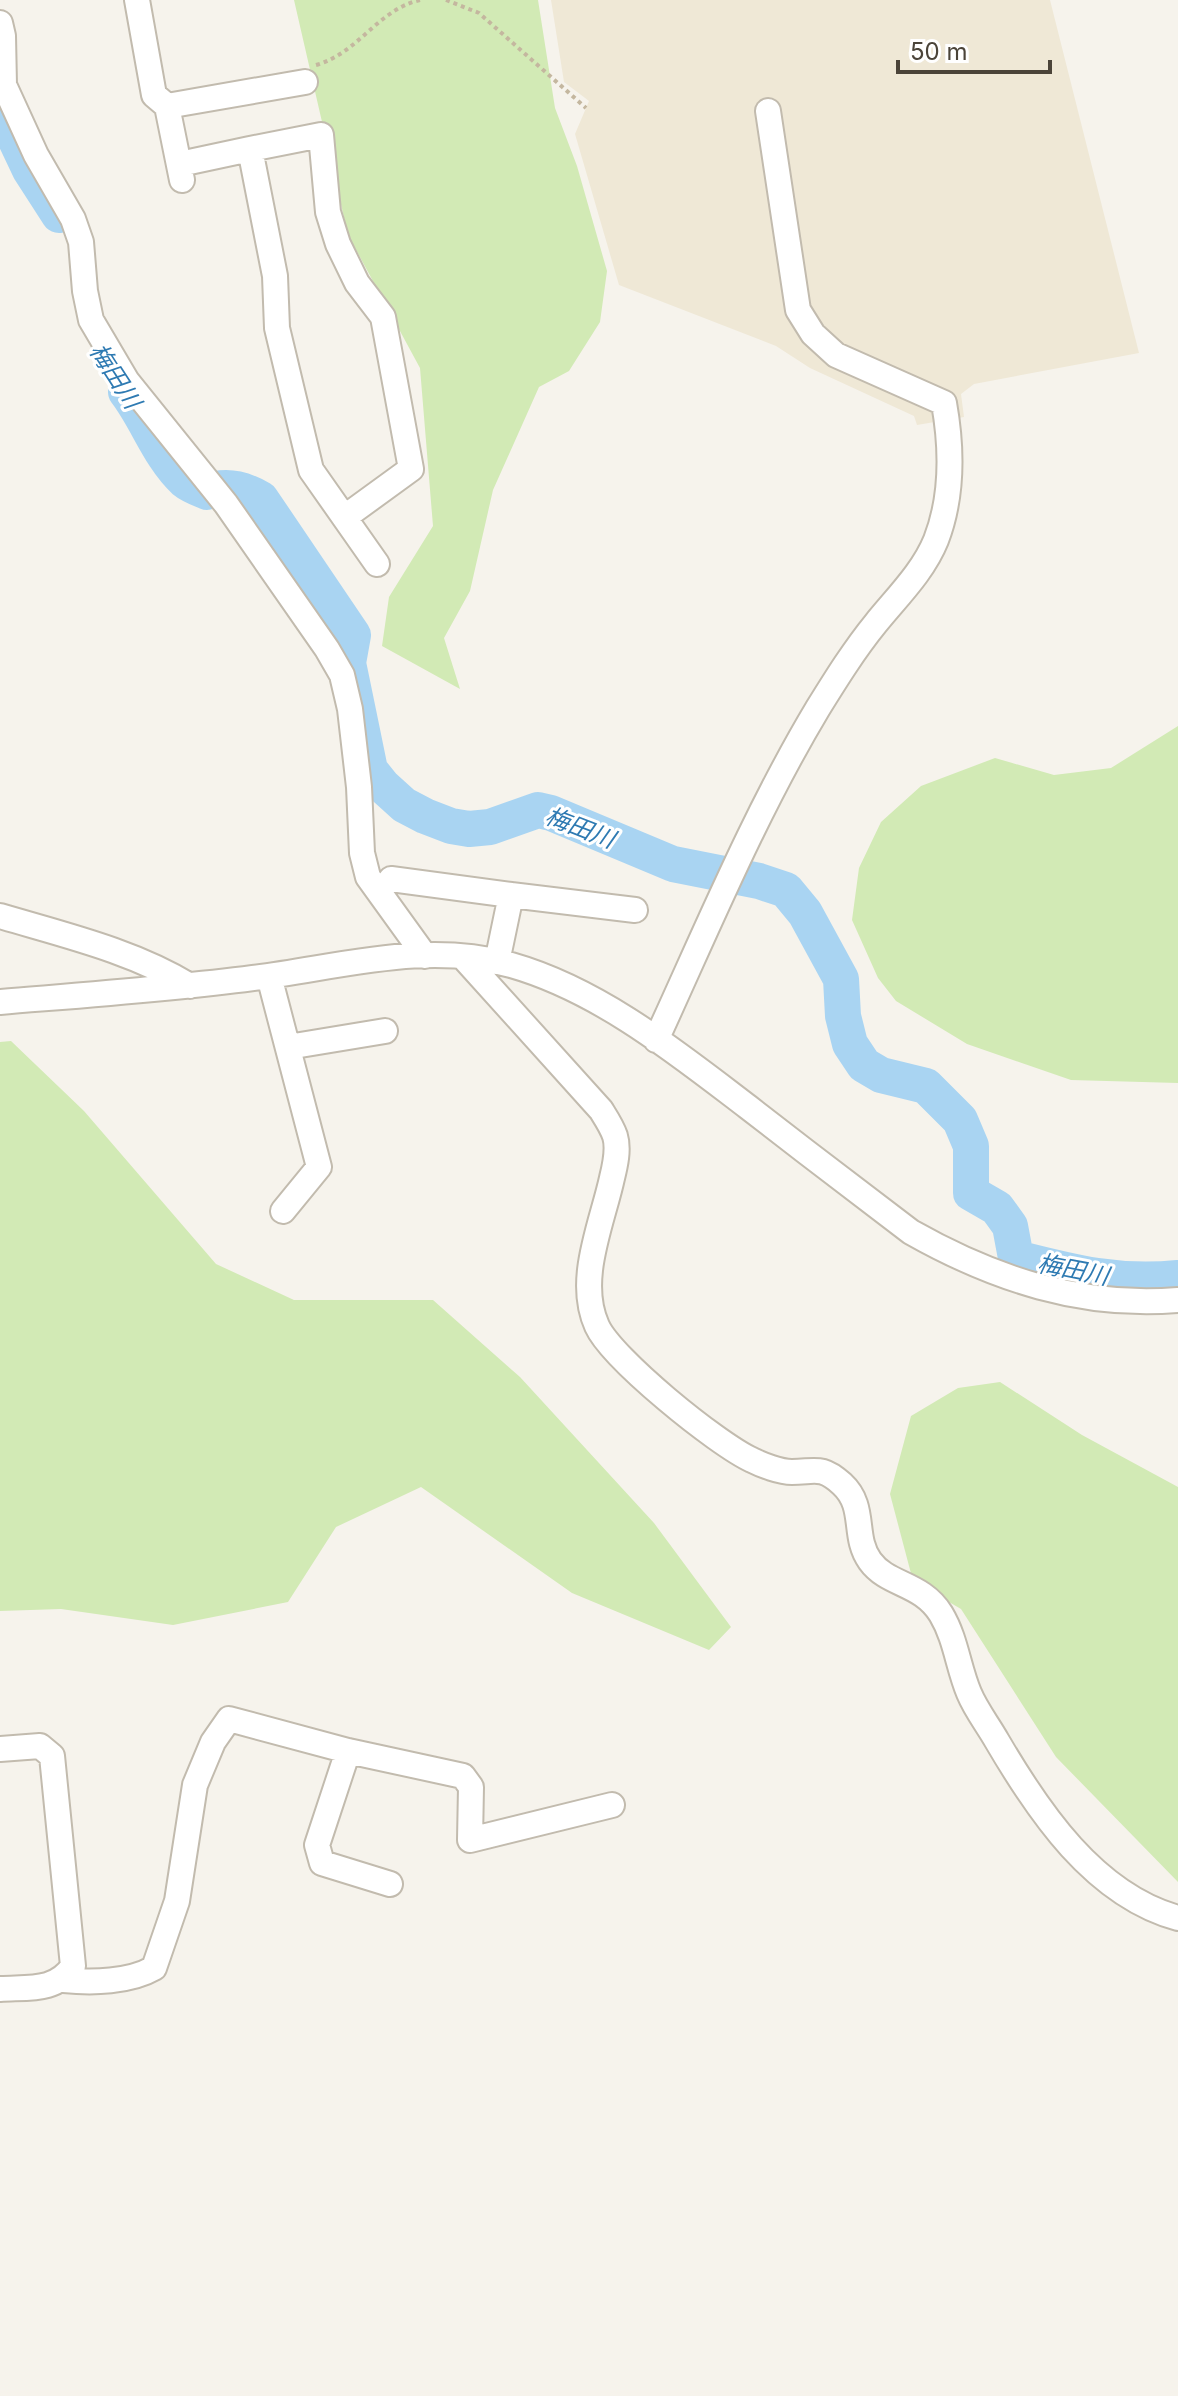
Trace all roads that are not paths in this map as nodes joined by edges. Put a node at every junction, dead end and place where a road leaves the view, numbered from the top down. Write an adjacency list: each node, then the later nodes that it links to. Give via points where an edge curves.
1 (137, 0): 4 (street, via 154,95)
2 (0, 23): 13 (street, via 4,85 73,219 91,320 127,381 285,588 342,675 368,877)
3 (308, 74): 4 (street)
4 (167, 106): 6 (street, via 181,173)
5 (768, 111): 20 (street, via 798,310 836,355 944,403 950,480 936,540 923,565 849,659 817,710 740,858)
6 (250, 149): 7 (street, via 275,276 277,328 311,470); 7 (street, via 321,135 328,212 338,244 357,283 383,317 411,469)
7 (345, 517): 8 (street)
8 (377, 564)
9 (391, 879): 10 (street)
10 (511, 895): 11 (street); 15 (street)
11 (635, 910)
12 (0, 916): 17 (street, via 120,954)
13 (425, 956): 14 (street); 16 (street, via 384,957)
14 (463, 957): 15 (street); 28 (street, via 601,1110 616,1138 616,1161 591,1275 592,1308 609,1345 677,1408 751,1459 789,1472 817,1469 842,1484 858,1506 861,1546 871,1563 927,1596 940,1612 969,1694 1040,1808 1109,1882 1155,1911)
15 (497, 962): 20 (street, via 545,976)
16 (269, 976): 17 (street); 21 (street)
17 (190, 986): 18 (street)
18 (0, 1002)
19 (385, 1031): 21 (street)
20 (656, 1040): 23 (street, via 934,1246 1041,1288 1115,1301)
21 (288, 1047): 22 (street, via 319,1167)
22 (283, 1211)
23 (1178, 1300)
24 (0, 1749): 29 (street, via 40,1746 52,1756 73,1966)
25 (348, 1751): 26 (street, via 463,1776 471,1787 470,1840); 27 (street, via 317,1845 322,1863); 29 (street, via 229,1719 195,1785 177,1901 154,1968 139,1977)
26 (612, 1805)
27 (390, 1884)
28 (1178, 1918)
29 (64, 1980): 30 (street)
30 (0, 1989)

